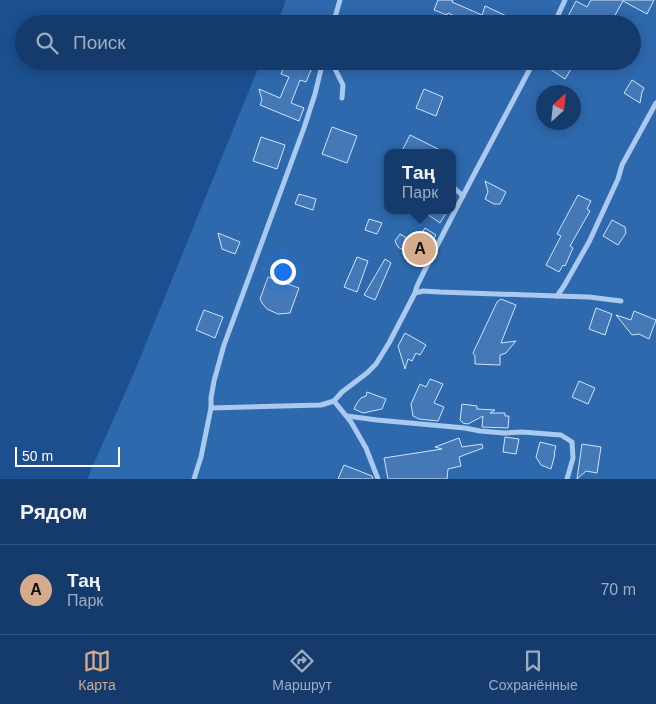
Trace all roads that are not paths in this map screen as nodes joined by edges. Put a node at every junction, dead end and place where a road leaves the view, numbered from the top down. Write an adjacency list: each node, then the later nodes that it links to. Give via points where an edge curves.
1 (340, 0): 3 (street)
2 (565, 0): 4 (street)
3 (336, 15)
4 (558, 15)
5 (321, 70): 18 (street, via 304,128 224,344)
6 (336, 70): 8 (street, via 343,85)
7 (529, 70): 11 (street)
8 (342, 98)
9 (656, 103): 15 (street, via 622,165 589,242)
10 (456, 190): 11 (street)
11 (463, 196): 12 (street)
12 (456, 209)
13 (453, 214): 14 (street)
14 (415, 293): 15 (street); 17 (street, via 376,364)
15 (557, 296): 16 (street)
16 (621, 301)
17 (334, 401): 18 (street, via 321,405); 19 (street)
18 (211, 408): 20 (street)
19 (347, 416): 21 (street, via 366,448); 22 (street, via 480,431 562,435 572,442 573,458)
20 (194, 479)
21 (378, 479)
22 (567, 479)

